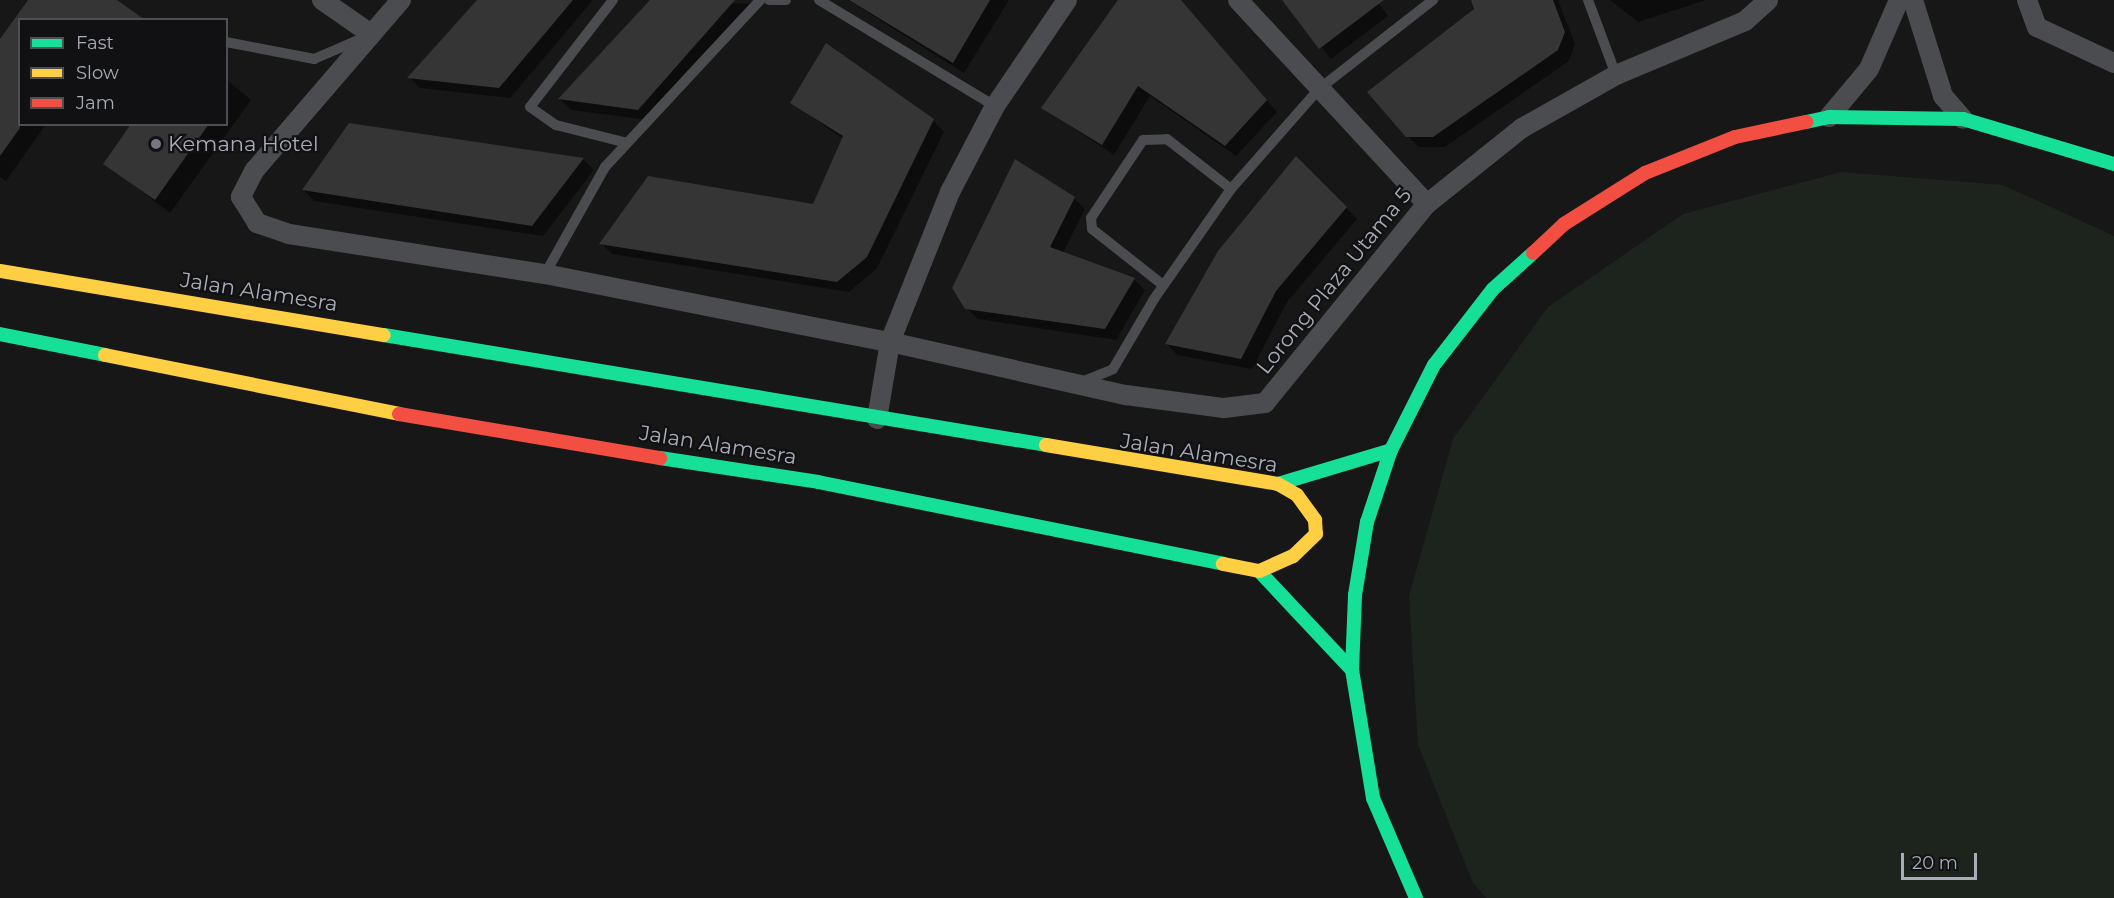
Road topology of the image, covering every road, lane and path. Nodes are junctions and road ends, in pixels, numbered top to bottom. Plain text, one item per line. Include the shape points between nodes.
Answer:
1 (322, 0) edge
2 (400, 0) edge
3 (612, 0) edge
4 (760, 0) edge
5 (769, 0) edge
6 (786, 0) edge
7 (819, 0) edge
8 (1067, 0) edge
9 (1238, 0) edge
10 (1432, 0) edge
11 (1588, 0) edge
12 (1768, 0) edge
13 (1899, 0) edge
14 (1913, 0) edge
15 (2027, 0) edge
16 (371, 34) junction
17 (228, 42) edge
18 (2114, 63) edge
19 (1617, 75) junction
20 (1319, 89) junction
21 (995, 106) junction
22 (1829, 117) junction
23 (1963, 119) junction
24 (627, 143) junction
25 (2114, 164) edge
26 (1232, 189) junction
27 (1426, 204) junction
28 (0, 271) edge
29 (545, 274) junction
30 (1163, 285) junction
31 (0, 334) edge
32 (890, 342) junction
33 (1073, 384) junction
34 (877, 419) junction
35 (1391, 450) junction
36 (1278, 484) junction
37 (1259, 571) junction
38 (1353, 670) junction
39 (1416, 898) edge

1 - 16 street
2 - 16 street
3 - 24 lane via 530,107 556,125
4 - 24 lane
5 - 6 lane
7 - 21 lane
8 - 21 street
9 - 20 street
10 - 20 lane
11 - 19 lane
12 - 19 street, Lorong Plaza Utama 5 via 1745,21
13 - 22 street via 1869,69
14 - 23 street via 1943,96
15 - 18 street via 2037,27
16 - 17 lane via 314,59
16 - 29 street, Lorong Plaza Utama 5 via 254,171 242,205 257,224 289,234
19 - 27 street, Lorong Plaza Utama 5 via 1522,128
20 - 26 lane
20 - 27 street
21 - 32 street via 950,192
22 - 23 street via 1896,114
22 - 35 street via 1735,137 1645,173 1564,224 1493,288 1434,365
23 - 25 street
24 - 29 lane via 603,170
26 - 30 lane
26 - 30 lane via 1167,139 1143,140 1095,211 1092,229
27 - 33 street, Lorong Plaza Utama 5 via 1265,403 1224,408
28 - 34 street, Jalan Alamesra
29 - 32 street, Lorong Plaza Utama 5
30 - 33 lane via 1113,369
31 - 37 street, Jalan Alamesra via 486,430 818,482
32 - 33 street, Lorong Plaza Utama 5
32 - 34 street
34 - 36 street, Jalan Alamesra
35 - 36 street
35 - 38 street via 1367,522 1358,574
36 - 37 street, Jalan Alamesra via 1298,495 1315,520 1316,534 1293,556
37 - 38 street
38 - 39 street via 1373,798

